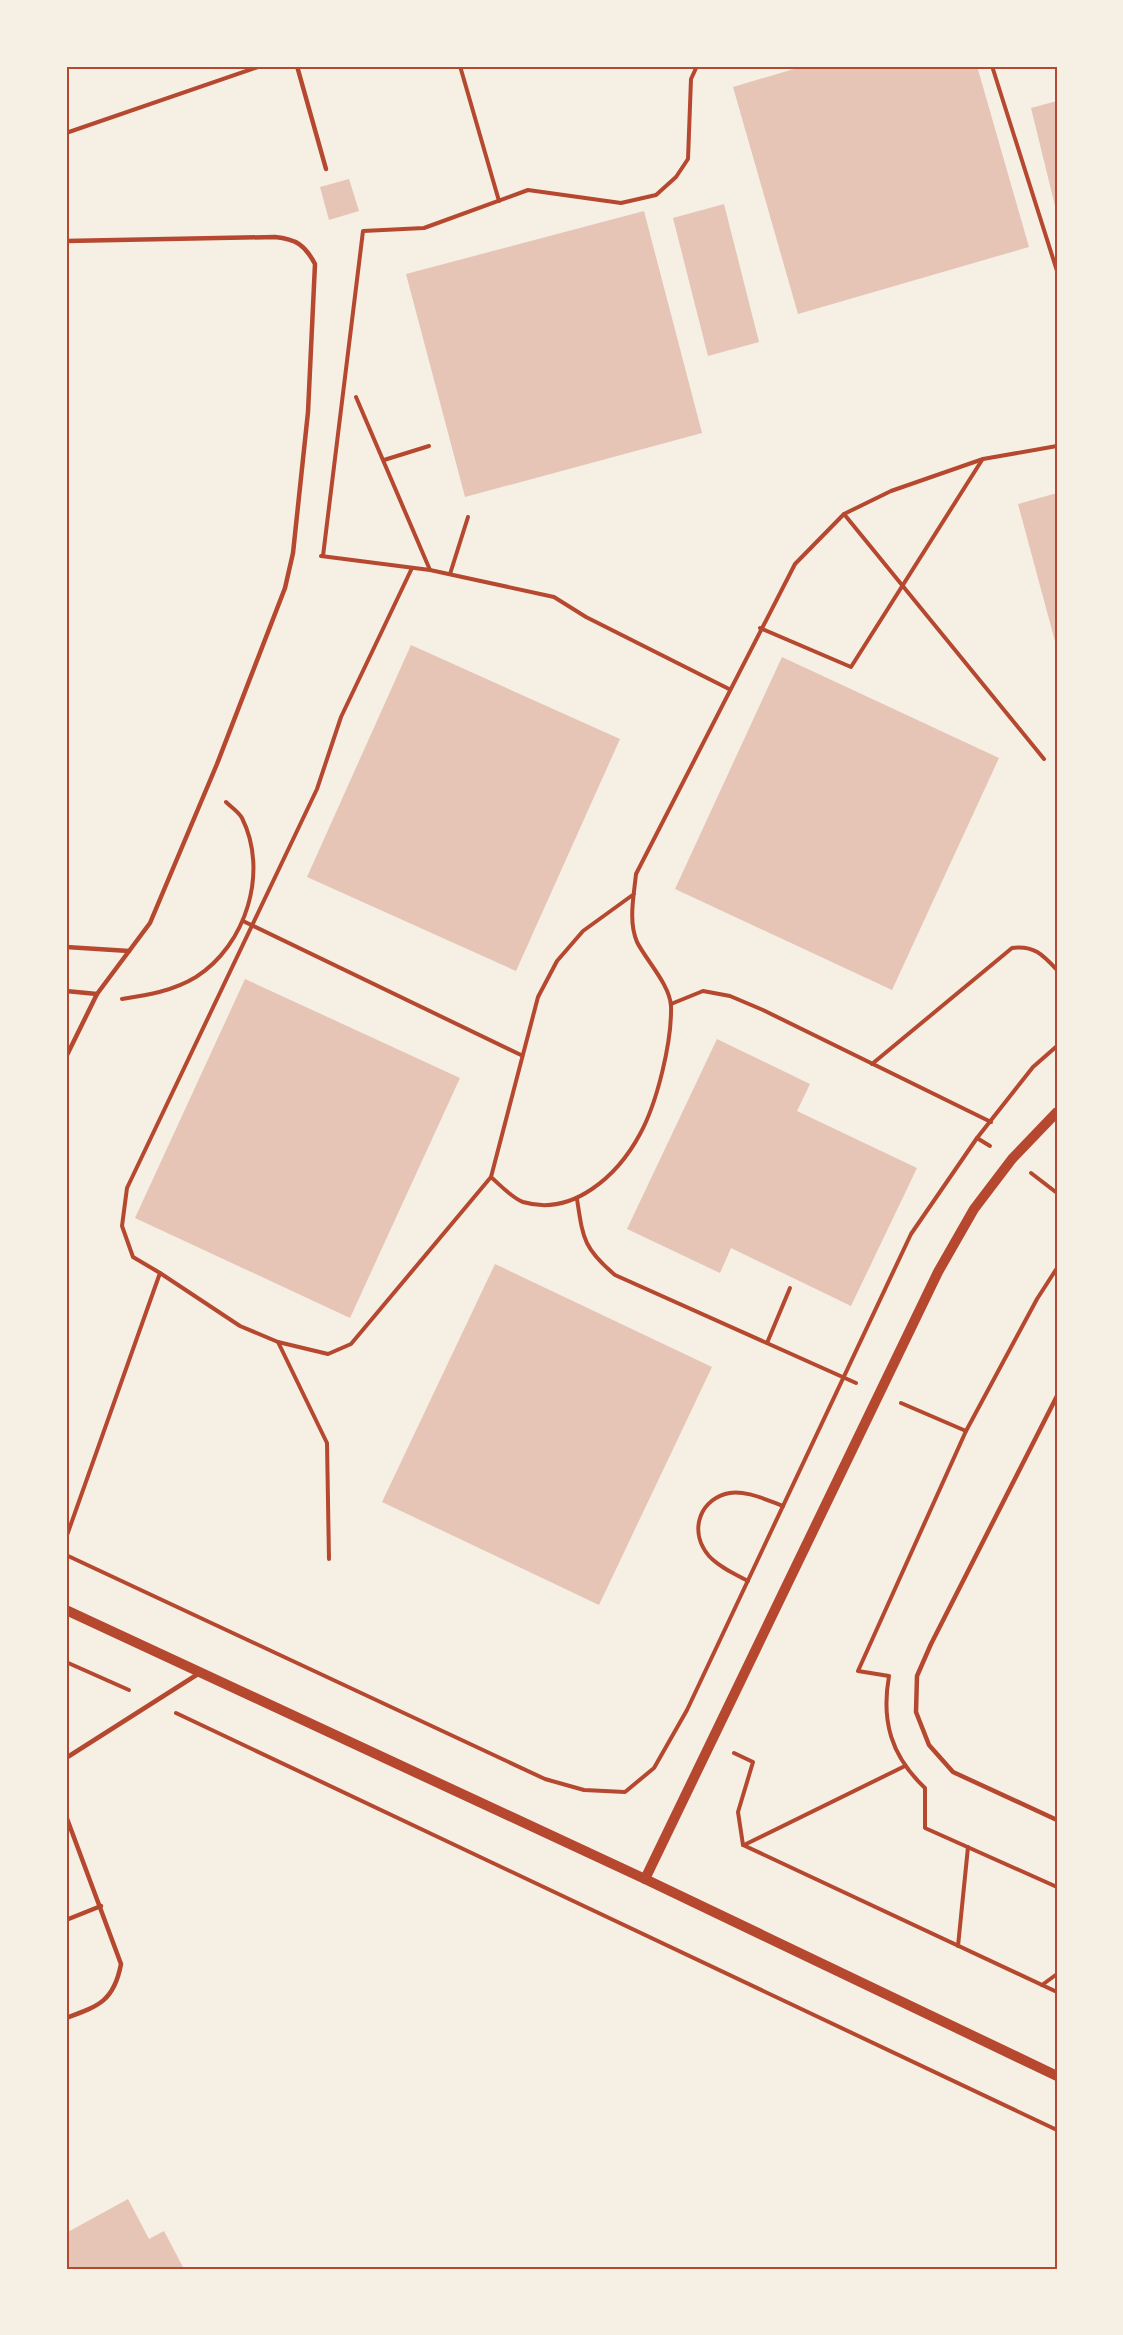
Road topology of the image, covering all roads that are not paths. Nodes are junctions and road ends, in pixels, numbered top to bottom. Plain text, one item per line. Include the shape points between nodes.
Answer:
1 (297, 66) edge
2 (326, 169) dead end
3 (66, 241) edge
4 (66, 947) edge
5 (130, 951) junction
6 (66, 992) edge
7 (97, 994) junction
8 (66, 1057) edge
9 (1057, 1112) edge
10 (1057, 1396) edge
11 (66, 1610) edge
12 (199, 1673) junction
13 (66, 1758) edge
14 (66, 1816) edge
15 (1057, 1820) edge
16 (645, 1879) junction
17 (101, 1906) junction
18 (66, 1920) edge
19 (66, 2018) edge
20 (1057, 2076) edge

1 - 2 lane
3 - 5 lane via 293,238 307,249 315,264 308,412 293,553 285,588 150,923
4 - 5 lane
5 - 7 lane
6 - 7 lane
7 - 8 lane
9 - 16 street via 1012,1159 974,1209 938,1272
10 - 15 lane via 931,1644 917,1676 916,1712 929,1745 953,1772
11 - 12 street
12 - 13 lane
12 - 16 street
14 - 17 lane
16 - 20 street
17 - 18 lane
17 - 19 lane via 121,1964 118,1983 106,2000

